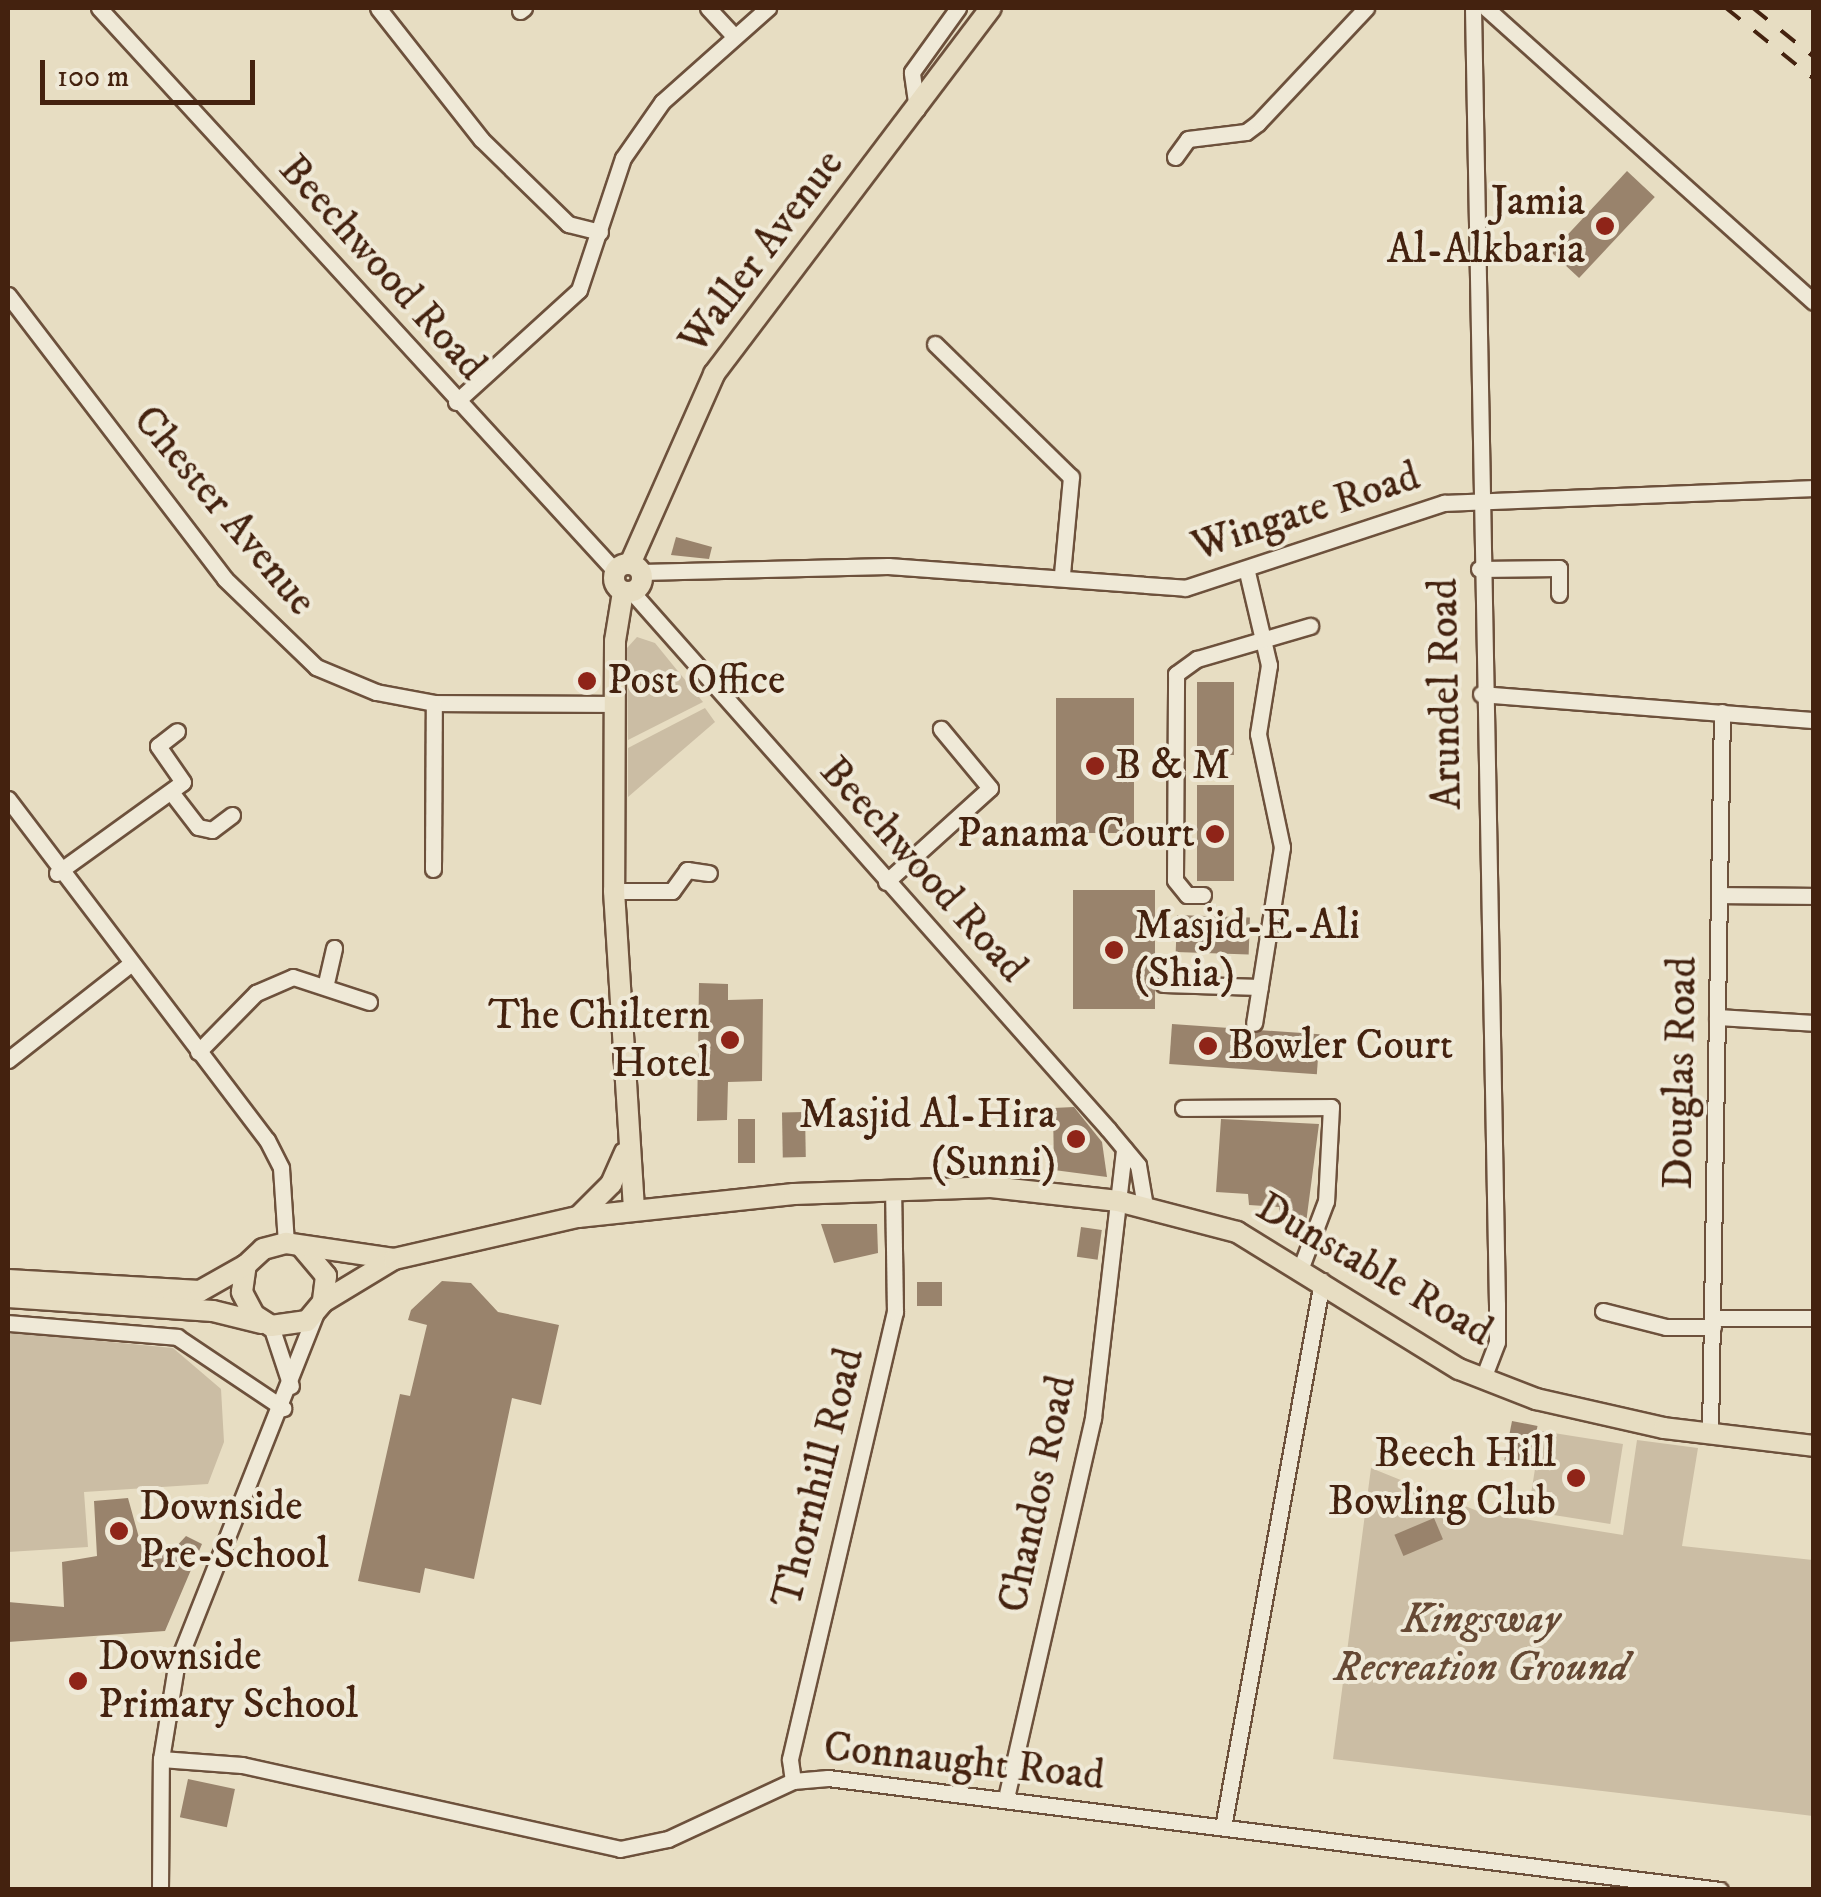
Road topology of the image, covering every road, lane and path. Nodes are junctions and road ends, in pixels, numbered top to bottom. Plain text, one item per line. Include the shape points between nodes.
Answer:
1 (100, 8) edge
2 (378, 8) edge
3 (708, 8) edge
4 (768, 8) edge
5 (958, 8) edge
6 (991, 8) edge
7 (1366, 8) edge
8 (1473, 8) edge
9 (1486, 8) edge
10 (733, 36) junction
11 (916, 109) junction
12 (1175, 156) dead end
13 (600, 232) junction
14 (8, 295) edge
15 (1814, 302) edge
16 (935, 344) dead end
17 (456, 402) junction
18 (1814, 488) edge
19 (1478, 499) junction
20 (1479, 570) junction
21 (1247, 572) junction
22 (1062, 574) junction
23 (628, 578) junction
24 (1560, 594) dead end
25 (1310, 626) dead end
26 (662, 629) junction
27 (1264, 640) junction
28 (615, 641) junction
29 (1481, 694) junction
30 (434, 703) junction
31 (615, 704) junction
32 (1722, 712) junction
33 (1814, 720) edge
34 (941, 729) dead end
35 (177, 731) dead end
36 (171, 792) junction
37 (8, 799) edge
38 (232, 815) dead end
39 (433, 869) dead end
40 (57, 873) junction
41 (709, 873) dead end
42 (886, 882) junction
43 (614, 892) junction
44 (1202, 895) dead end
45 (1719, 895) junction
46 (1814, 896) edge
47 (334, 948) dead end
48 (128, 966) junction
49 (326, 983) junction
50 (1163, 984) dead end
51 (1260, 987) junction
52 (368, 1002) dead end
53 (1716, 1017) junction
54 (1254, 1023) dead end
55 (1814, 1023) edge
56 (198, 1052) junction
57 (8, 1060) edge
58 (1182, 1108) dead end
59 (1124, 1149) junction
60 (624, 1154) junction
61 (893, 1189) junction
62 (1118, 1201) junction
63 (1145, 1206) junction
64 (634, 1208) junction
65 (578, 1217) junction
66 (294, 1245) junction
67 (394, 1258) junction
68 (246, 1266) junction
69 (1301, 1267) junction
70 (8, 1280) edge
71 (1322, 1282) junction
72 (8, 1297) edge
73 (320, 1308) junction
74 (1603, 1311) dead end
75 (1814, 1318) edge
76 (1713, 1322) junction
77 (8, 1323) edge
78 (268, 1325) junction
79 (1484, 1376) junction
80 (291, 1386) junction
81 (282, 1408) junction
82 (1710, 1434) junction
83 (1814, 1446) edge
84 (161, 1759) junction
85 (793, 1782) junction
86 (1006, 1798) junction
87 (1223, 1826) junction
88 (160, 1890) edge
89 (1720, 1890) edge

1 - 17 street, Beechwood Road
2 - 13 street via 482,139 568,224
3 - 10 street
4 - 10 street
5 - 11 street via 912,72
6 - 11 main road, Waller Avenue
7 - 12 street via 1258,123 1246,132 1188,139
8 - 19 street, Arundel Road
9 - 15 street
10 - 13 street via 662,102 624,158
11 - 23 main road, Waller Avenue via 714,374
13 - 17 street via 579,290
14 - 30 street, Chester Avenue via 271,630 346,682
16 - 22 street via 1072,477
17 - 23 street, Beechwood Road
18 - 19 street, Wingate Road
19 - 20 street, Arundel Road
19 - 21 street, Wingate Road via 1444,503
20 - 24 street via 1559,568
20 - 29 street, Arundel Road
21 - 22 street, Wingate Road via 1185,588
21 - 27 street
22 - 23 street, Wingate Road via 888,566
23 - 26 street, Beechwood Road
23 - 28 main road, Waller Avenue
25 - 27 street
26 - 28 street via 636,617
26 - 42 street, Beechwood Road
27 - 44 street via 1176,674 1175,880 1187,896
27 - 51 street via 1269,665 1258,734 1282,847
28 - 31 main road, Waller Avenue
29 - 32 street
29 - 79 street, Arundel Road via 1498,1305 1497,1342
30 - 31 street, Chester Avenue
30 - 39 street
31 - 43 main road, Waller Avenue
32 - 33 street
32 - 45 street, Douglas Road
34 - 42 street via 990,788
35 - 36 street via 158,746 183,782
36 - 38 street via 198,827 212,830
36 - 40 street
37 - 40 street
40 - 48 street
41 - 43 street via 687,870 672,892
42 - 59 street, Beechwood Road
43 - 60 main road, Waller Avenue
45 - 46 street
45 - 53 street, Douglas Road
47 - 49 street
48 - 56 street
48 - 57 street
49 - 52 street
49 - 56 street via 292,977 256,993
50 - 51 street
51 - 54 street
53 - 55 street
53 - 76 street, Douglas Road
56 - 66 street via 281,1168
58 - 69 street via 1331,1107 1326,1201
59 - 62 street
59 - 63 street, Beechwood Road via 1138,1165
60 - 64 main road, Waller Avenue
60 - 65 main road via 611,1184
61 - 62 main road, Dunstable Road via 990,1187
61 - 64 main road, Dunstable Road
61 - 85 street, Thornhill Road via 895,1312 798,1722
62 - 63 main road, Dunstable Road
62 - 86 street, Chandos Road via 1093,1418
63 - 69 main road, Dunstable Road via 1237,1232
64 - 65 main road, Dunstable Road
65 - 67 main road, Dunstable Road
66 - 67 main road
66 - 68 main road via 263,1248
66 - 73 main road via 321,1264
67 - 73 main road
68 - 70 main road via 200,1291
68 - 78 main road via 246,1304
69 - 71 main road, Dunstable Road
71 - 79 main road, Dunstable Road via 1403,1337
71 - 87 street
72 - 78 main road via 213,1311
73 - 78 main road via 296,1326
73 - 80 street
74 - 76 street via 1666,1326
75 - 76 street
76 - 82 street, Douglas Road
77 - 81 street via 177,1337
78 - 80 street
79 - 82 main road, Dunstable Road via 1536,1399
80 - 81 street
81 - 84 street via 183,1644
82 - 83 main road, Dunstable Road
84 - 85 street, Connaught Road via 242,1764 620,1849 668,1839
84 - 88 street
85 - 86 street, Connaught Road via 828,1778
86 - 87 street, Connaught Road
87 - 89 street, Connaught Road

